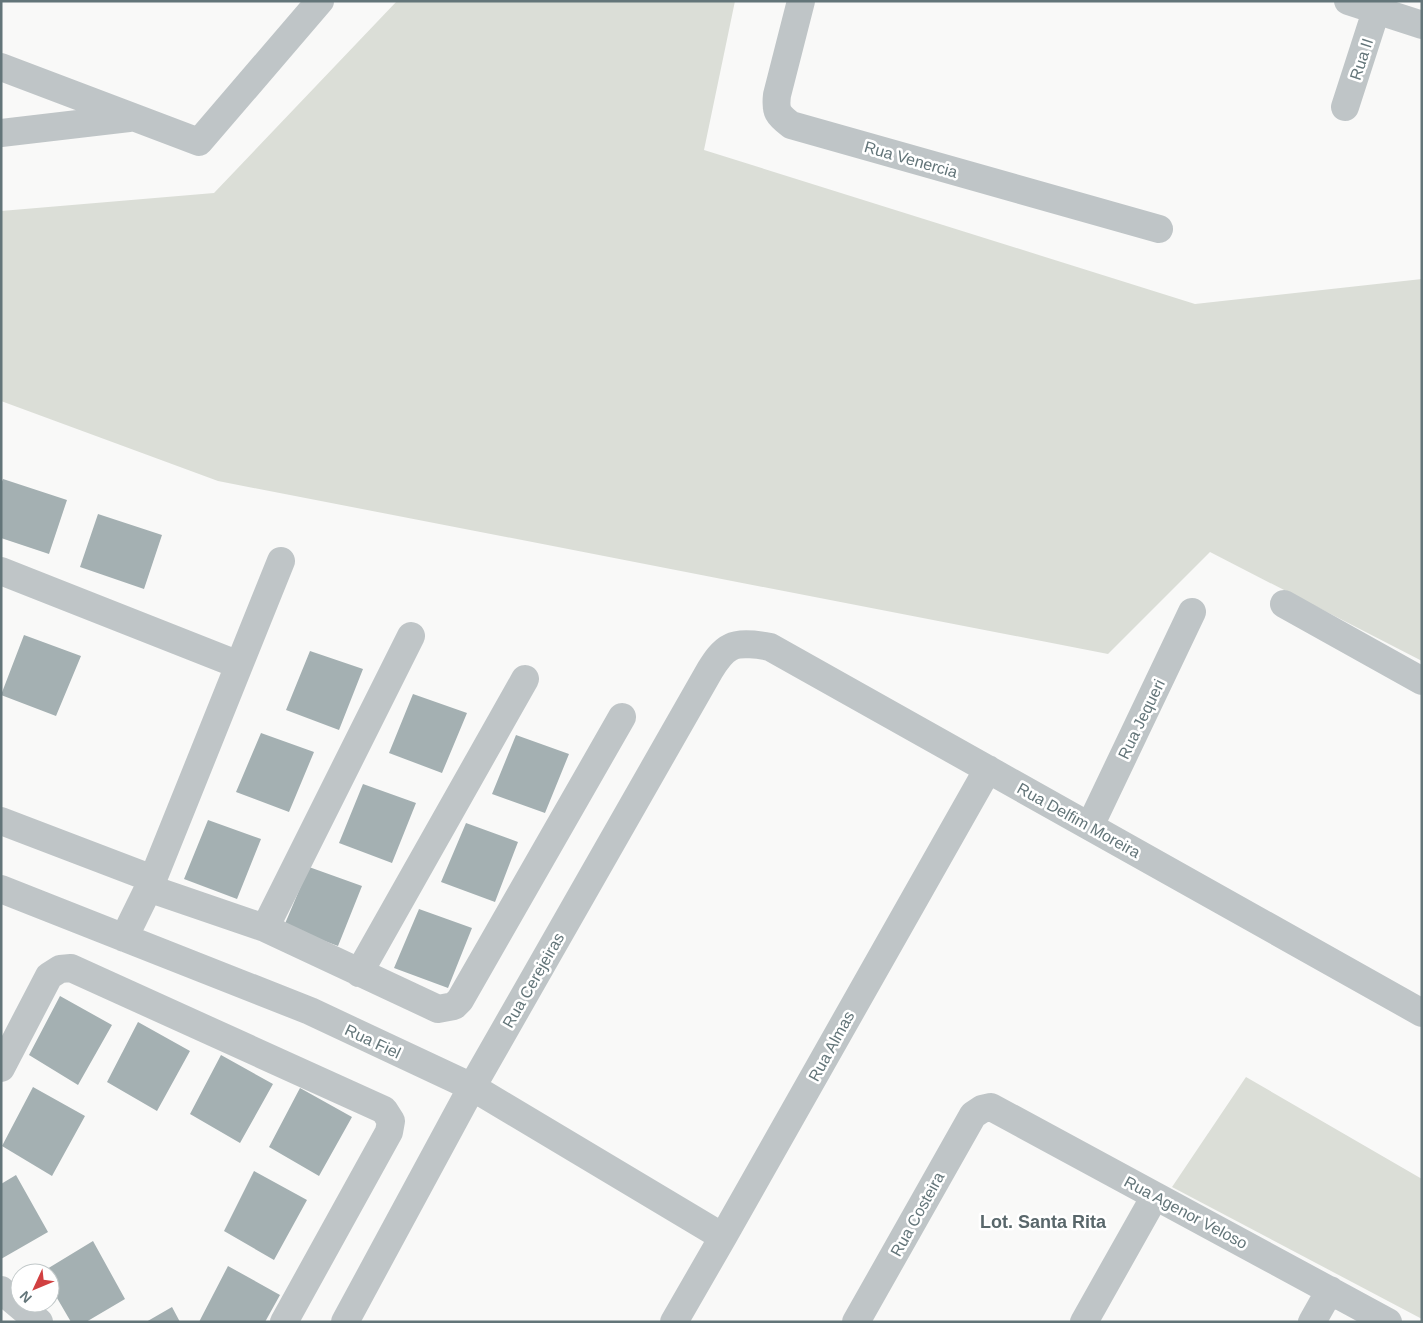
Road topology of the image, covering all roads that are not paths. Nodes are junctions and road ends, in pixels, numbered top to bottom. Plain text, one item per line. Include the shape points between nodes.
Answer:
1 (320, 1) edge
2 (801, 1) edge
3 (1365, 5) edge
4 (1422, 25) edge
5 (1, 67) edge
6 (1346, 107) dead end
7 (133, 117) junction
8 (1, 133) edge
9 (1159, 230) dead end
10 (281, 561) dead end
11 (1, 570) edge
12 (1284, 604) dead end
13 (1192, 612) dead end
14 (411, 636) dead end
15 (732, 646) joint
16 (239, 664) junction
17 (525, 679) dead end
18 (1422, 681) edge
19 (622, 717) dead end
20 (988, 769) junction
21 (1, 822) edge
22 (1090, 826) junction
23 (150, 883) junction
24 (1, 889) edge
25 (265, 928) junction
26 (124, 938) junction
27 (359, 972) junction
28 (1422, 1013) edge
29 (1, 1068) edge
30 (472, 1087) junction
31 (982, 1109) joint
32 (1155, 1196) junction
33 (723, 1237) junction
34 (1, 1290) edge
35 (1330, 1290) junction
36 (39, 1322) edge
37 (284, 1322) edge
38 (345, 1322) edge
39 (674, 1322) edge
40 (856, 1322) edge
41 (1084, 1322) edge
42 (1312, 1322) edge
43 (1388, 1322) edge

1 - 7 street via 198,142
2 - 9 street, Rua Venercia via 775,107 780,117 792,125
3 - 4 street
3 - 6 street, Rua II
5 - 7 street
7 - 8 street
10 - 16 street
11 - 16 street
12 - 18 street
13 - 22 street, Rua Jequeri
14 - 25 street
15 - 20 street, Rua Delfim Moreira via 753,644 770,647
15 - 30 street, Rua Cerejeiras via 710,670
16 - 23 street
17 - 27 street
19 - 27 street via 454,1006 438,1009
20 - 22 street, Rua Delfim Moreira
20 - 33 street, Rua Almas
21 - 23 street
22 - 28 street, Rua Delfim Moreira
23 - 25 street
23 - 26 street
24 - 26 street, Rua Fiel
25 - 27 street
26 - 30 street, Rua Fiel via 310,1011
29 - 37 street via 50,976 60,969 71,968 384,1110 391,1121 389,1132
30 - 33 street, Rua Fiel
30 - 38 street, Rua Cerejeiras
31 - 32 street, Rua Agenor Veloso via 991,1107
31 - 40 street, Rua Costeira via 973,1115
32 - 35 street, Rua Agenor Veloso
32 - 41 street
33 - 39 street, Rua Almas
34 - 36 street
35 - 42 street
35 - 43 street, Rua Agenor Veloso

